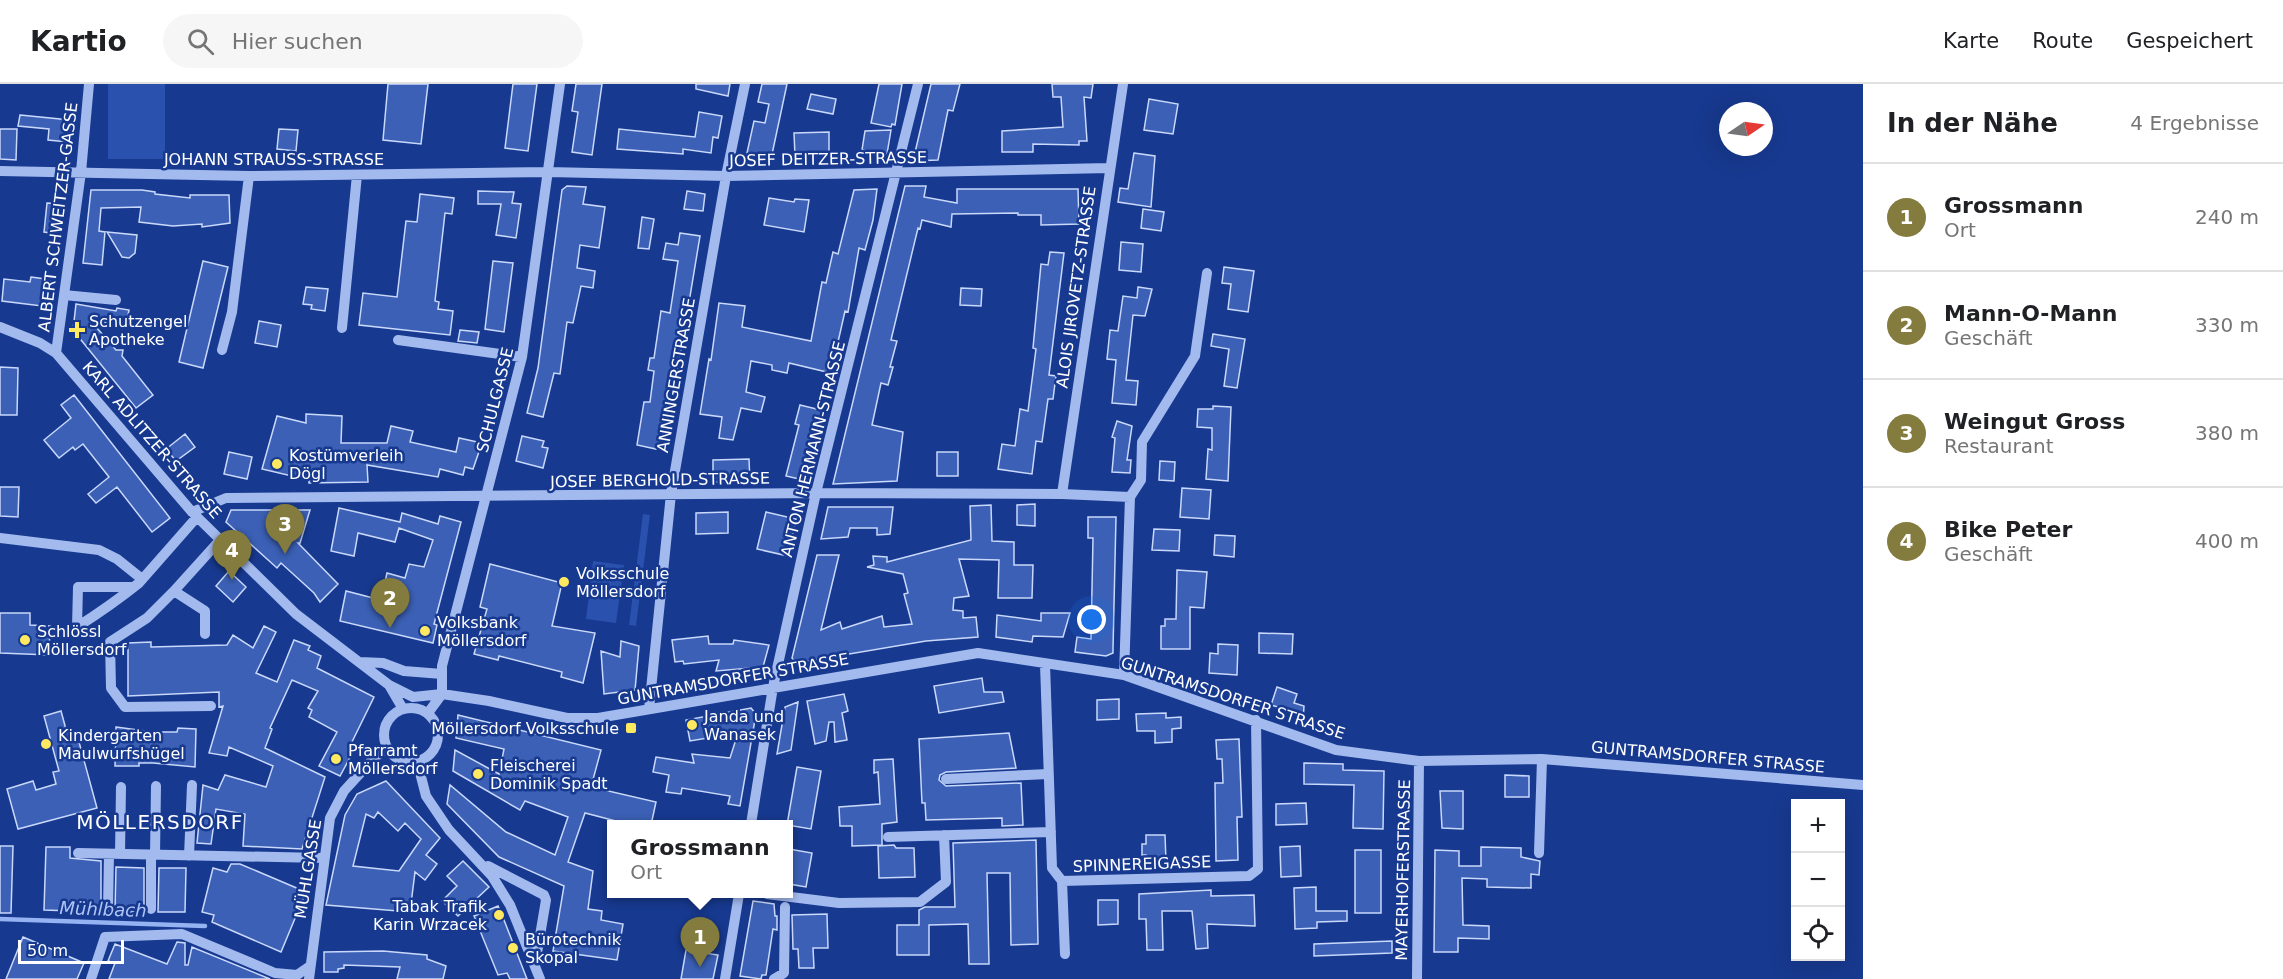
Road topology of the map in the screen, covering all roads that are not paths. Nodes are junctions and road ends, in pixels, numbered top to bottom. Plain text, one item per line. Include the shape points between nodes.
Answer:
1 (89, 84) edge
2 (560, 84) edge
3 (745, 84) edge
4 (918, 84) edge
5 (1123, 84) edge
6 (1109, 168) junction
7 (0, 171) edge
8 (81, 172) junction
9 (548, 172) junction
10 (896, 174) junction
11 (357, 175) junction
12 (249, 176) junction
13 (726, 176) junction
14 (1207, 273) dead end
15 (64, 295) junction
16 (116, 300) dead end
17 (0, 327) edge
18 (342, 328) dead end
19 (398, 340) dead end
20 (222, 350) dead end
21 (56, 353) junction
22 (522, 357) junction
23 (671, 494) junction
24 (816, 494) junction
25 (1062, 494) junction
26 (487, 496) junction
27 (1130, 498) junction
28 (195, 515) junction
29 (0, 538) edge
30 (220, 540) junction
31 (142, 579) junction
32 (134, 587) junction
33 (174, 591) junction
34 (205, 634) dead end
35 (360, 662) junction
36 (1045, 664) junction
37 (442, 674) junction
38 (1124, 675) junction
39 (389, 685) junction
40 (773, 687) junction
41 (442, 694) junction
42 (211, 706) dead end
43 (403, 709) junction
44 (649, 709) junction
45 (428, 713) junction
46 (1256, 720) junction
47 (388, 748) junction
48 (1542, 759) junction
49 (417, 761) junction
50 (1419, 761) junction
51 (1048, 774) junction
52 (946, 779) dead end
53 (192, 785) dead end
54 (1863, 785) edge
55 (156, 786) dead end
56 (121, 787) dead end
57 (752, 820) edge
58 (1051, 832) junction
59 (944, 835) junction
60 (888, 837) dead end
61 (78, 853) dead end
62 (1539, 853) dead end
63 (114, 854) junction
64 (153, 855) junction
65 (189, 856) junction
66 (323, 858) junction
67 (479, 862) junction
68 (1062, 881) junction
69 (793, 897) edge
70 (738, 898) edge
71 (785, 907) dead end
72 (108, 909) dead end
73 (151, 909) dead end
74 (1065, 954) dead end
75 (535, 965) junction
76 (310, 966) junction
77 (91, 979) edge
78 (309, 979) edge
79 (540, 979) edge
80 (725, 979) edge
81 (774, 979) edge
82 (1417, 979) edge

1 - 8 street, ALBERT SCHWEITZER-GASSE
2 - 9 street, SCHULGASSE
3 - 13 street, ANNINGERSTRASSE
4 - 10 street, ANTON HERMANN-STRASSE
5 - 6 street, ALOIS JIROVETZ-STRASSE
6 - 10 street, JOSEF DEITZER-STRASSE
6 - 25 street, ALOIS JIROVETZ-STRASSE
7 - 8 street, JOHANN STRAUSS-STRASSE
8 - 12 street, JOHANN STRAUSS-STRASSE
8 - 15 street, ALBERT SCHWEITZER-GASSE
9 - 11 street, JOHANN STRAUSS-STRASSE
9 - 13 street, JOSEF DEITZER-STRASSE
9 - 22 street, SCHULGASSE
10 - 13 street, JOSEF DEITZER-STRASSE
10 - 24 street, ANTON HERMANN-STRASSE
11 - 12 street, JOHANN STRAUSS-STRASSE
11 - 18 street
12 - 20 street via 234,301
13 - 23 street, ANNINGERSTRASSE
14 - 27 street via 1195,356 1142,442 1141,480
15 - 16 street
15 - 21 street, ALBERT SCHWEITZER-GASSE
17 - 21 street, KARL ADLITZER-STRASSE
19 - 22 street
21 - 28 street, KARL ADLITZER-STRASSE
22 - 26 street, SCHULGASSE
23 - 24 street, JOSEF BERGHOLD-STRASSE
23 - 26 street, JOSEF BERGHOLD-STRASSE
23 - 44 street, ANNINGERSTRASSE
24 - 25 street, JOSEF BERGHOLD-STRASSE
24 - 40 street, ANTON HERMANN-STRASSE
25 - 27 street, JOSEF BERGHOLD-STRASSE
26 - 28 street, JOSEF BERGHOLD-STRASSE via 226,498
26 - 37 street, SCHULGASSE
27 - 38 street
28 - 30 street, KARL ADLITZER-STRASSE
28 - 31 street
29 - 31 street via 99,550
30 - 33 street
30 - 35 street, KARL ADLITZER-STRASSE via 296,615
31 - 32 street
32 - 32 street via 113,604 77,627 78,587
33 - 34 street via 205,611
33 - 42 street via 147,618 110,642 111,688 125,707
35 - 37 street
35 - 39 street, KARL ADLITZER-STRASSE
36 - 38 street, GUNTRAMSDORFER STRASSE
36 - 40 street, GUNTRAMSDORFER STRASSE via 978,653
36 - 51 street, SPINNEREIGASSE
37 - 41 street, SCHULGASSE
38 - 46 street, GUNTRAMSDORFER STRASSE
39 - 41 street, GUNTRAMSDORFER STRASSE via 413,697
39 - 43 street, KARL ADLITZER-STRASSE
40 - 44 street, GUNTRAMSDORFER STRASSE
40 - 57 street, ANTON HERMANN-STRASSE
41 - 44 street, GUNTRAMSDORFER STRASSE via 567,718 598,718
41 - 45 street
43 - 45 street
43 - 47 street via 386,724 384,737
45 - 49 street via 438,733 436,746
46 - 50 street, GUNTRAMSDORFER STRASSE via 1336,750
46 - 68 street, SPINNEREIGASSE via 1258,868 1249,876
47 - 49 street via 407,762
47 - 66 street, MÜHLGASSE via 344,791 330,818
48 - 50 street, GUNTRAMSDORFER STRASSE
48 - 54 street, GUNTRAMSDORFER STRASSE
48 - 62 street
49 - 67 street via 426,796 449,830
50 - 82 street, MAYERHOFERSTRASSE
51 - 52 street
51 - 58 street, SPINNEREIGASSE
53 - 65 street
55 - 64 street
56 - 63 street
58 - 59 street
58 - 68 street, SPINNEREIGASSE via 1052,868
59 - 60 street
59 - 69 street via 946,882 920,902 838,903
61 - 63 street
63 - 64 street
63 - 72 street
64 - 65 street
64 - 73 street
65 - 66 street
66 - 76 street, MÜHLGASSE
67 - 75 street via 510,905
67 - 75 street via 544,896
68 - 74 street
70 - 80 street
71 - 81 street via 784,973
75 - 79 street
76 - 77 street via 297,975 275,972 182,934 105,937
76 - 78 street, MÜHLGASSE

